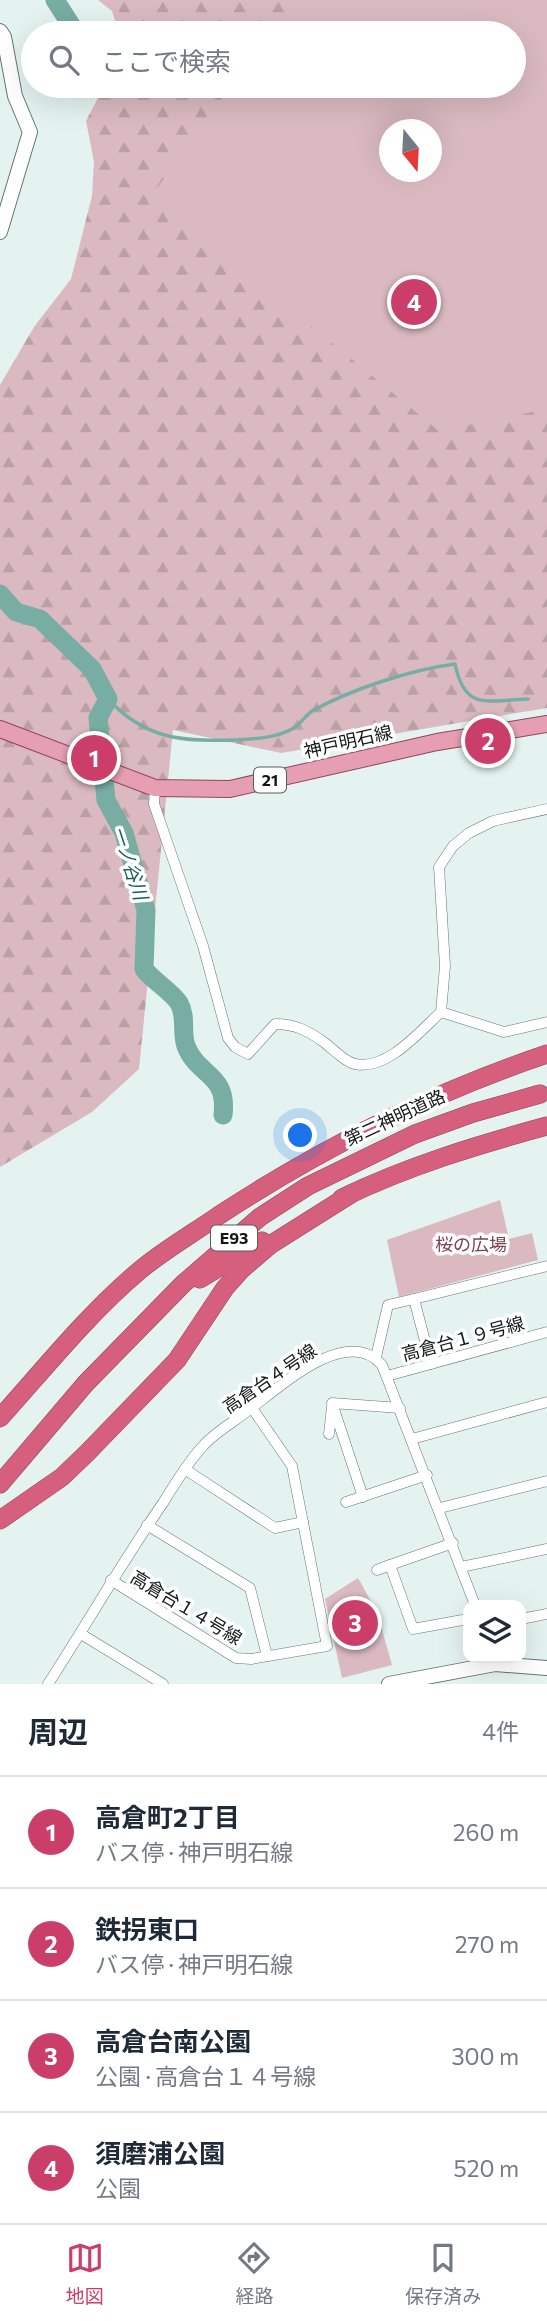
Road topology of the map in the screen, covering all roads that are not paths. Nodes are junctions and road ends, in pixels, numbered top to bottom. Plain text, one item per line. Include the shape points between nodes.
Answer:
1 (0, 31) edge
2 (0, 232) edge
3 (547, 724) edge
4 (0, 729) edge
5 (155, 788) junction
6 (547, 809) edge
7 (441, 1012) junction
8 (547, 1022) edge
9 (547, 1054) edge
10 (540, 1094) dead end
11 (547, 1126) edge
12 (351, 1194) junction
13 (547, 1266) edge
14 (414, 1299) junction
15 (149, 1320) junction
16 (547, 1332) edge
17 (376, 1357) junction
18 (432, 1364) junction
19 (387, 1376) junction
20 (547, 1402) edge
21 (332, 1403) junction
22 (252, 1408) junction
23 (400, 1408) junction
24 (0, 1418) edge
25 (329, 1434) dead end
26 (412, 1439) junction
27 (186, 1469) junction
28 (427, 1475) junction
29 (547, 1480) edge
30 (0, 1484) edge
31 (363, 1497) junction
32 (346, 1503) dead end
33 (440, 1507) junction
34 (0, 1520) edge
35 (303, 1522) junction
36 (147, 1525) junction
37 (453, 1543) junction
38 (547, 1549) edge
39 (390, 1565) junction
40 (461, 1567) junction
41 (377, 1570) dead end
42 (111, 1580) junction
43 (473, 1600) edge
44 (547, 1614) edge
45 (526, 1618) edge
46 (463, 1620) edge
47 (81, 1634) junction
48 (267, 1656) junction
49 (485, 1663) edge
50 (509, 1663) edge
51 (547, 1668) edge
52 (48, 1684) edge
53 (163, 1684) edge
54 (389, 1684) edge

1 - 2 street via 15,96 30,132
3 - 5 main road, 神戸明石線 / 21 via 437,742 230,789
4 - 5 main road, 神戸明石線 / 21
5 - 7 street via 154,804 174,870 203,946 228,1038 235,1047 248,1054 275,1024 289,1024 309,1031 354,1064 373,1064 397,1051
6 - 7 street via 528,810 481,827 453,846 439,867 445,966
7 - 8 street via 503,1032
9 - 24 highway, 第二神明道路 / E93 via 362,1132 255,1192 175,1244 112,1295
10 - 15 highway, 第二神明道路 / E93 via 415,1134 308,1186 219,1250
11 - 12 highway, 第二神明道路 / E93 via 473,1146
12 - 15 highway, 第二神明道路 / E93 via 298,1219 221,1266
12 - 34 highway via 270,1245 242,1269 177,1360 62,1477
13 - 14 street
14 - 17 street via 388,1305
14 - 18 street
15 - 30 highway, 第二神明道路 / E93 via 86,1383
16 - 18 street, 高倉台１９号線
17 - 19 street
17 - 22 street, 高倉台４号線 via 359,1350 338,1353 315,1363
18 - 19 street, 高倉台１９号線
19 - 23 street
20 - 26 street
21 - 23 street
21 - 25 street
21 - 31 street
22 - 27 street, 高倉台４号線 via 204,1445
22 - 35 street, 高倉台１４号線 via 292,1466
23 - 26 street
26 - 28 street
27 - 35 street via 275,1528
27 - 36 street, 高倉台４号線
28 - 31 street
28 - 33 street
29 - 33 street
31 - 32 street
33 - 37 street
35 - 48 street, 高倉台１４号線 via 327,1646
36 - 42 street, 高倉台４号線
36 - 48 street via 250,1588
37 - 39 street
37 - 40 street
38 - 40 street
39 - 41 street
39 - 46 street via 413,1629
40 - 43 street
42 - 47 street, 高倉台４号線
42 - 48 street, 高倉台１４号線 via 236,1658
44 - 45 street
47 - 52 street, 高倉台４号線
47 - 53 street
49 - 54 street
50 - 51 street

